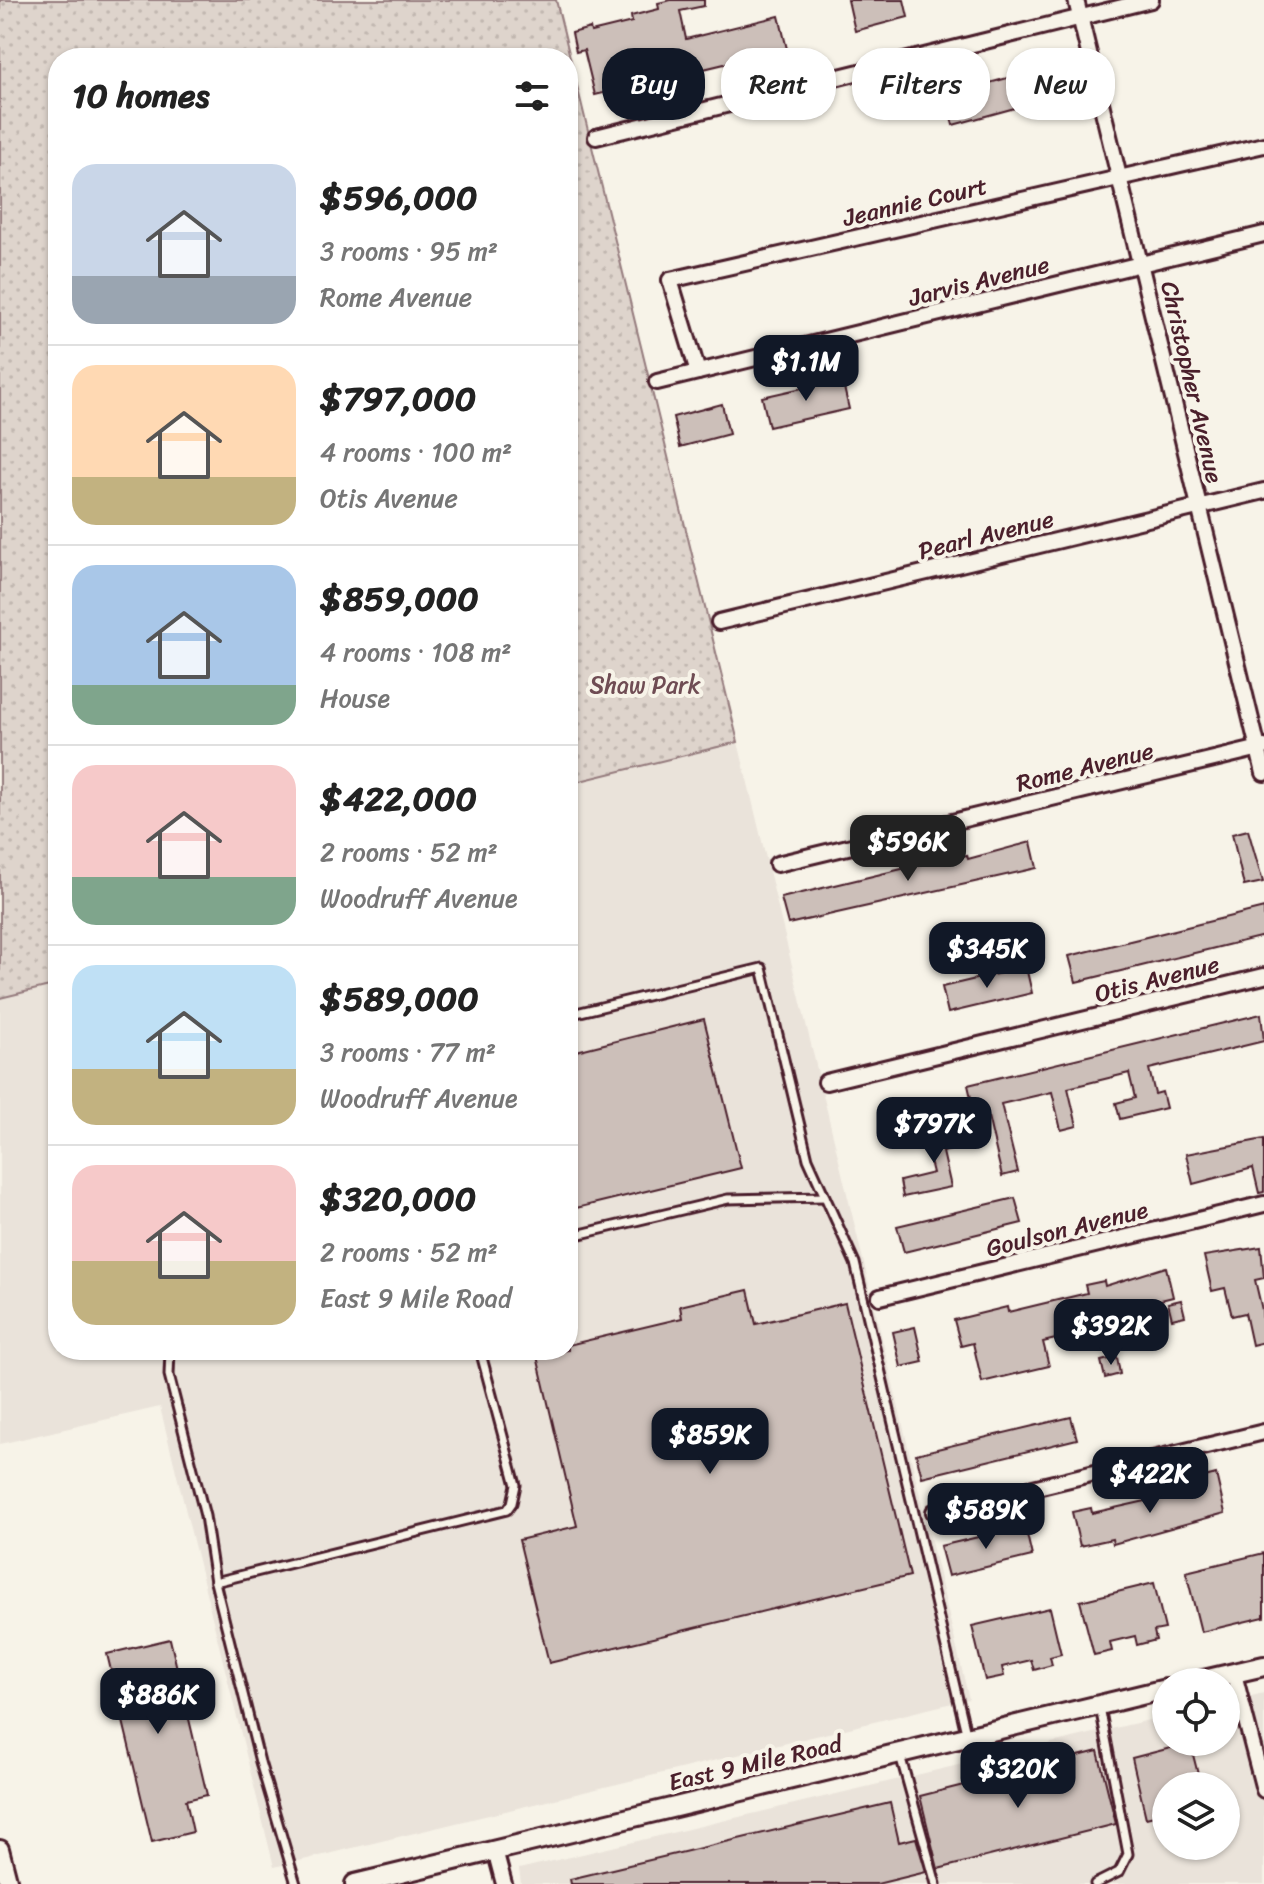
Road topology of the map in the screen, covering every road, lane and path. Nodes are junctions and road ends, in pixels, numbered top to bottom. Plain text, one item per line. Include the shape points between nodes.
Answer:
1 (1076, 0) edge
2 (1151, 0) edge
3 (1081, 17) junction
4 (596, 137) dead end
5 (1264, 145) edge
6 (1119, 178) junction
7 (1264, 234) edge
8 (1141, 264) junction
9 (698, 372) junction
10 (657, 382) dead end
11 (1264, 491) edge
12 (1199, 507) junction
13 (719, 622) dead end
14 (1260, 748) edge
15 (1264, 773) edge
16 (777, 864) dead end
17 (1264, 976) edge
18 (578, 1013) edge
19 (826, 1082) dead end
20 (825, 1197) junction
21 (1264, 1204) edge
22 (578, 1235) edge
23 (880, 1297) dead end
24 (170, 1360) edge
25 (483, 1360) edge
26 (1264, 1432) edge
27 (934, 1512) dead end
28 (215, 1582) junction
29 (1264, 1666) edge
30 (1240, 1672) edge
31 (1152, 1692) edge
32 (1240, 1697) edge
33 (1100, 1705) junction
34 (967, 1737) junction
35 (899, 1751) junction
36 (1264, 1790) edge
37 (495, 1850) junction
38 (1, 1855) edge
39 (9, 1884) edge
40 (296, 1884) edge
41 (355, 1884) edge
42 (504, 1884) edge
43 (936, 1884) edge
44 (1095, 1884) edge

1 - 3 street, Christopher Avenue
2 - 3 street
3 - 4 street
3 - 6 street, Christopher Avenue
5 - 6 street, Jeannie Court
6 - 8 street, Christopher Avenue
6 - 9 street, Jeannie Court via 670,280
7 - 8 street, Jarvis Avenue
8 - 9 street, Jarvis Avenue
8 - 12 street, Christopher Avenue
9 - 10 street, Jarvis Avenue
11 - 12 street, Pearl Avenue
12 - 13 street, Pearl Avenue
12 - 14 street, Christopher Avenue
14 - 15 street, Christopher Avenue
14 - 16 street, Rome Avenue
17 - 19 street, Otis Avenue
18 - 20 lane via 762,968 808,1159
20 - 22 lane via 728,1199
20 - 34 lane via 855,1263
21 - 23 street, Goulson Avenue
24 - 28 lane
25 - 28 lane via 516,1485 507,1510
26 - 27 street
28 - 40 lane
29 - 30 main road
31 - 33 main road, East 9 Mile Road
32 - 36 street
33 - 34 main road, East 9 Mile Road
33 - 44 lane via 1128,1854 1119,1872
34 - 35 main road, East 9 Mile Road
35 - 37 main road, East 9 Mile Road
35 - 43 lane
37 - 41 main road, East 9 Mile Road
37 - 42 street
38 - 39 street

